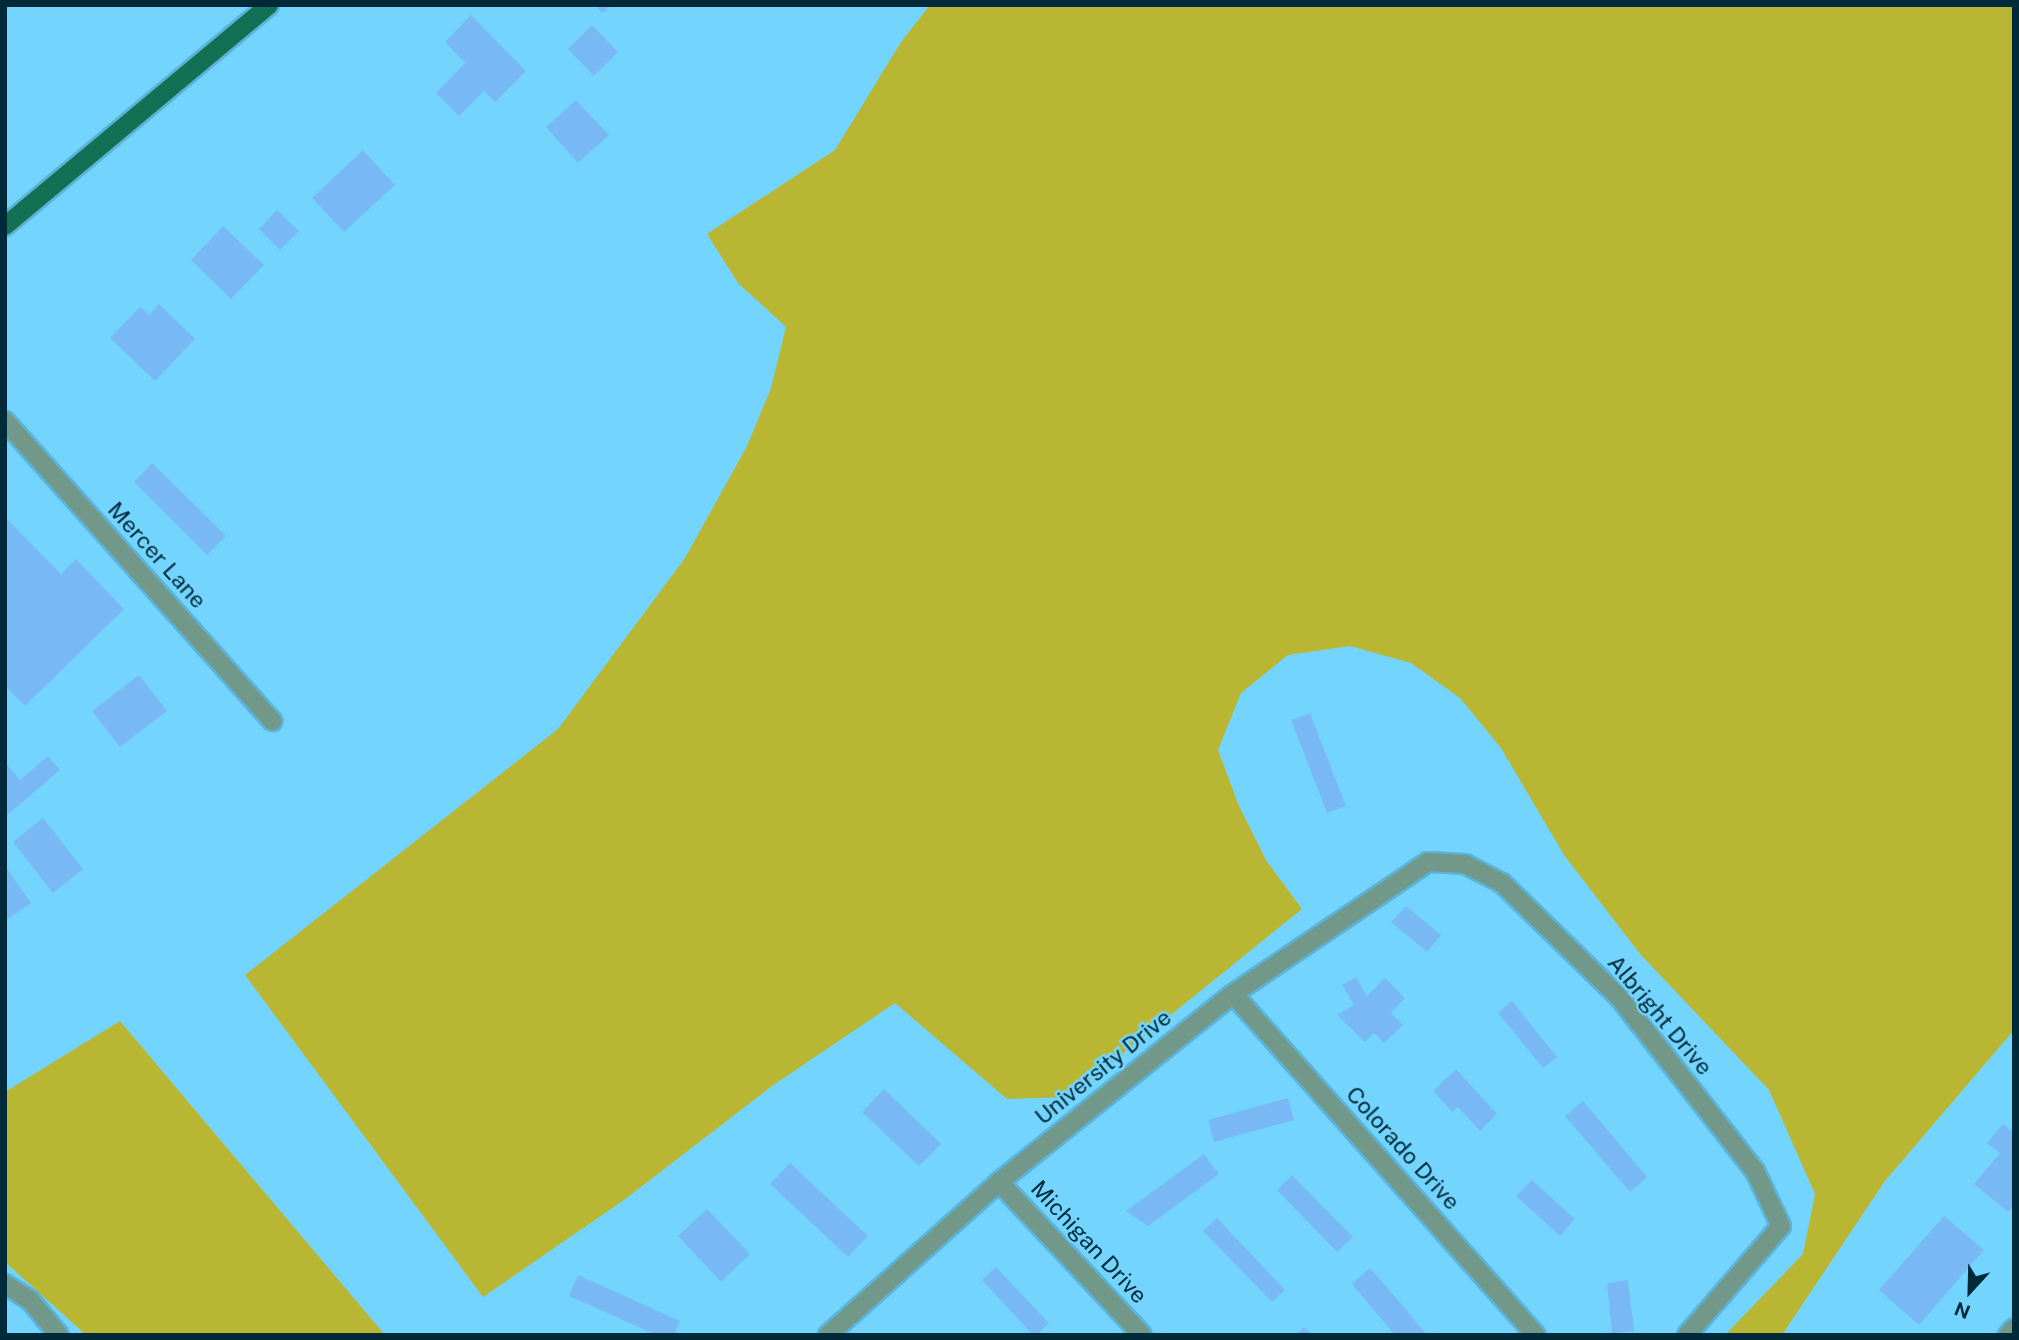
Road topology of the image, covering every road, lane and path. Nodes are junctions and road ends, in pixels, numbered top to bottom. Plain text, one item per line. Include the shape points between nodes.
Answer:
1 (269, 5) edge
2 (5, 226) edge
3 (5, 421) edge
4 (272, 721) dead end
5 (1428, 862) joint
6 (1233, 994) junction
7 (999, 1182) junction
8 (5, 1284) edge
9 (2014, 1328) edge
10 (59, 1335) edge
11 (828, 1335) edge
12 (1142, 1335) edge
13 (1536, 1335) edge
14 (1687, 1335) edge
15 (2008, 1335) edge

1 - 2 main road
3 - 4 street, Mercer Lane
5 - 6 street, University Drive
5 - 14 street, Albright Drive via 1465,864 1502,883 1619,997 1755,1171 1781,1226
6 - 7 street, University Drive
6 - 13 street, Colorado Drive
7 - 11 street, University Drive
7 - 12 street, Michigan Drive
8 - 10 street via 30,1300
9 - 15 street

